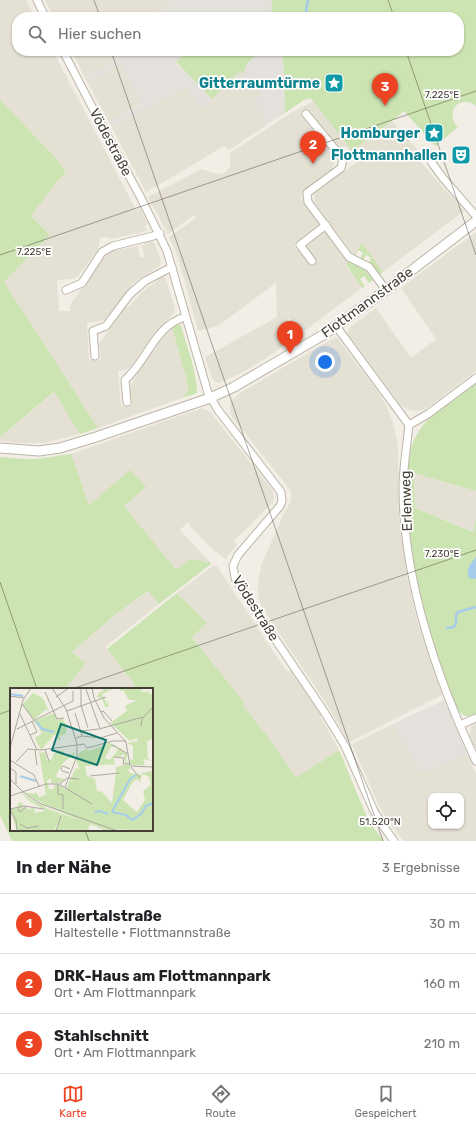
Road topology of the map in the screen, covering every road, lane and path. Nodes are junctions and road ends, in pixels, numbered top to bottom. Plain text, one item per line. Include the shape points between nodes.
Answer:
1 (37, 0) edge
2 (43, 12) edge
3 (65, 56) edge
4 (306, 114) dead end
5 (432, 163) dead end
6 (476, 216) edge
7 (476, 221) edge
8 (326, 226) junction
9 (160, 233) junction
10 (312, 261) dead end
11 (172, 267) junction
12 (66, 290) dead end
13 (386, 290) junction
14 (185, 317) junction
15 (336, 326) junction
16 (95, 356) dead end
17 (476, 378) edge
18 (210, 398) junction
19 (126, 402) dead end
20 (409, 425) junction
21 (0, 448) edge
22 (476, 718) edge
23 (460, 725) junction
24 (476, 761) edge
25 (394, 841) edge

1 - 2 street
3 - 9 street, Vödestraße
4 - 8 street via 343,158 341,168 307,193 308,202
5 - 6 street
7 - 13 street, Flottmannstraße
8 - 10 street via 300,245
8 - 13 street via 350,257 369,267
9 - 11 street, Vödestraße
9 - 12 street via 113,246 102,252 82,283
11 - 14 street, Vödestraße
11 - 16 street via 145,281 130,294 106,326 93,330
13 - 15 street, Flottmannstraße
14 - 18 street, Vödestraße
14 - 19 street via 172,322 164,329 125,380
15 - 18 street, Flottmannstraße
15 - 20 street
17 - 20 street
18 - 21 street, Flottmannstraße via 60,448 39,451
18 - 25 street, Vödestraße via 279,488 282,496 278,509 238,555 233,566 235,578 325,712 345,746 374,811
20 - 23 street, Erlenweg via 403,483 412,574 429,642
22 - 23 street
23 - 24 street, Erlenweg

